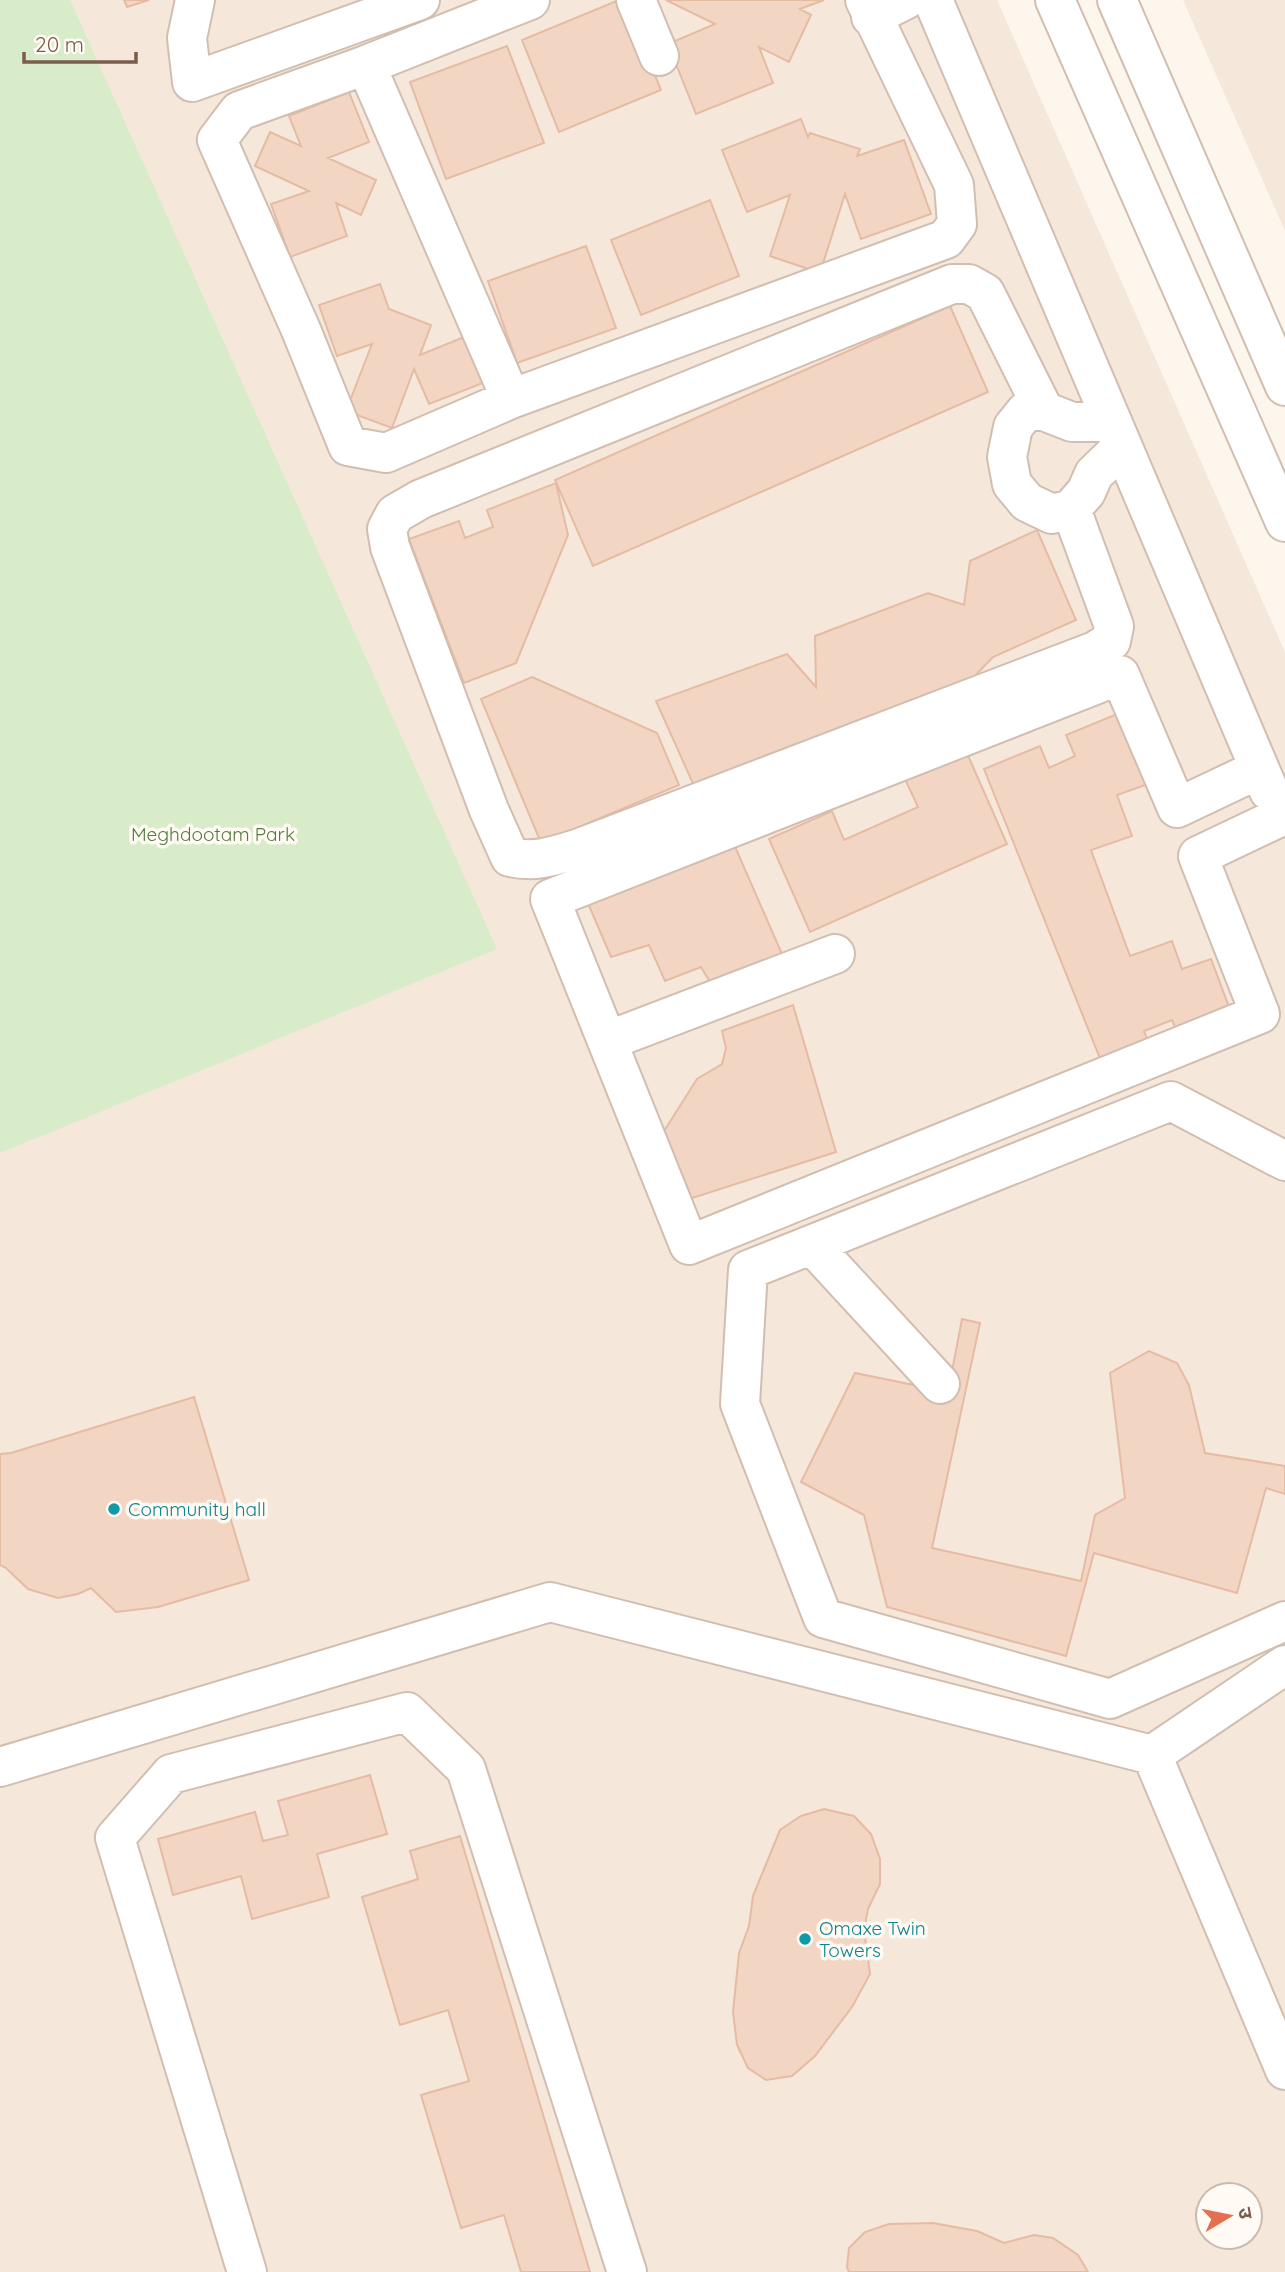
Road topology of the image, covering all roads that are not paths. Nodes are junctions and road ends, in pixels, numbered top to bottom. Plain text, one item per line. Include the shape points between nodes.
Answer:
1 (195, 0) edge
2 (420, 0) edge
3 (530, 0) edge
4 (636, 0) edge
5 (905, 0) edge
6 (933, 0) edge
7 (1055, 0) edge
8 (1116, 0) edge
9 (868, 9) edge
10 (659, 56) dead end
11 (366, 65) junction
12 (963, 71) junction
13 (910, 96) junction
14 (1285, 386) edge
15 (511, 399) junction
16 (1044, 411) junction
17 (1117, 435) junction
18 (1071, 509) junction
19 (1285, 522) edge
20 (1259, 769) junction
21 (1177, 808) junction
22 (1283, 822) edge
23 (1198, 856) junction
24 (835, 954) dead end
25 (607, 1041) junction
26 (1285, 1161) edge
27 (812, 1245) junction
28 (940, 1384) dead end
29 (1285, 1621) edge
30 (1285, 1665) edge
31 (1152, 1755) junction
32 (0, 1767) edge
33 (1285, 2070) edge
34 (247, 2272) edge
35 (627, 2272) edge

1 - 2 street via 187,38 192,82
3 - 11 street
4 - 10 street
5 - 9 street
6 - 12 street
7 - 19 street
8 - 14 street
9 - 13 street
11 - 15 street
11 - 15 street via 239,111 217,140 348,446 386,453
12 - 13 street
12 - 17 street
13 - 15 street via 954,185 957,224 946,239
16 - 17 street
16 - 18 street via 1026,411 1013,427 1007,457 1012,484 1027,502 1052,513
16 - 18 street via 985,293 969,284 952,284 421,499 395,514 387,529 390,547 489,810 510,857 526,861 576,849 1095,652 1111,641 1114,626
17 - 18 street via 1086,492
17 - 20 street
20 - 21 street
20 - 22 street
21 - 23 street
21 - 25 street via 1120,675 550,899
22 - 23 street
23 - 25 street via 1260,1014 689,1245
24 - 25 street
26 - 27 street via 1171,1101
27 - 28 street
27 - 29 street via 748,1270 740,1404 823,1618 1110,1699
30 - 31 street
31 - 32 street via 550,1602
31 - 33 street
34 - 35 street via 115,1838 171,1774 407,1712 466,1769

